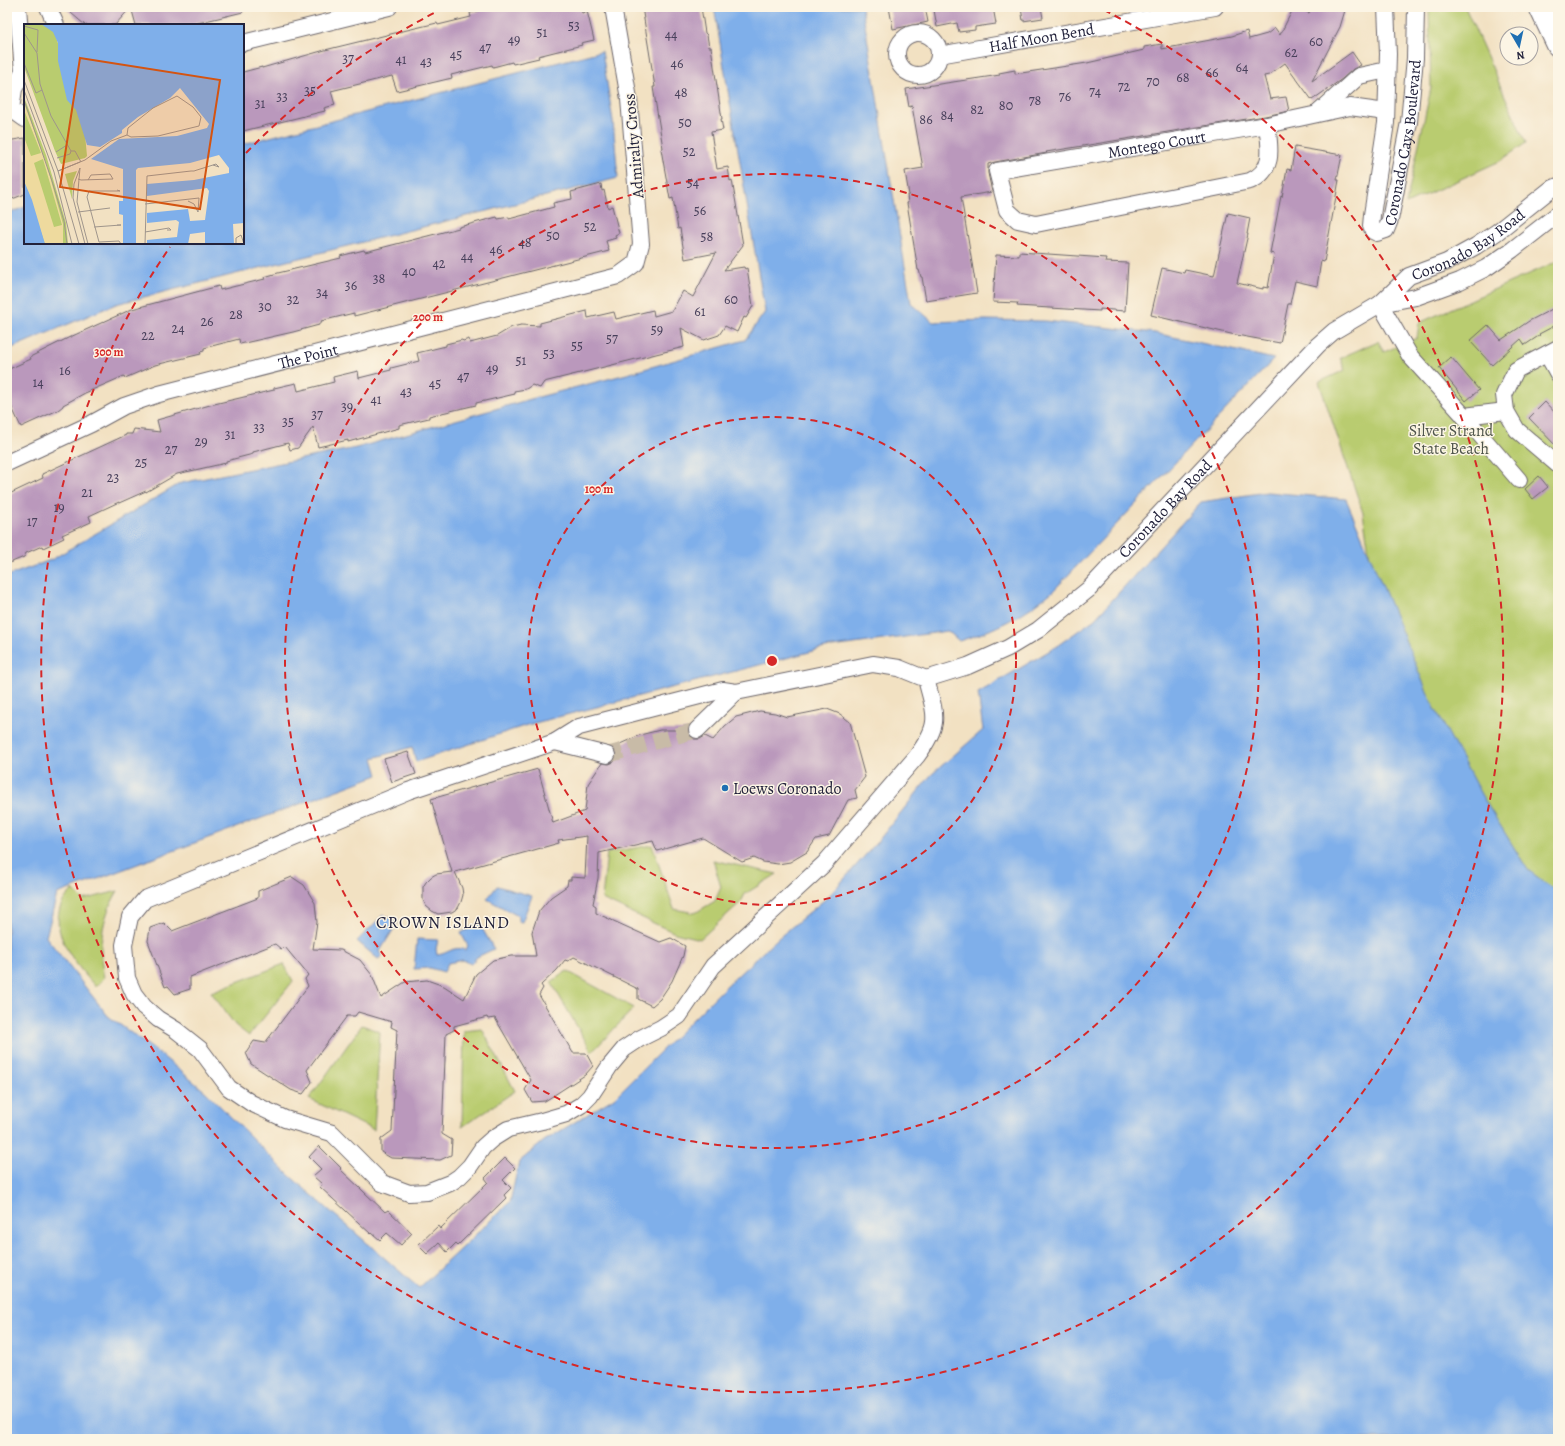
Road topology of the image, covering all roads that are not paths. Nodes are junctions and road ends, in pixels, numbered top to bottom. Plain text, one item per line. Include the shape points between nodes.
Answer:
1 (18, 7) edge
2 (48, 7) edge
3 (389, 7) edge
4 (613, 7) edge
5 (1215, 7) edge
6 (1386, 7) edge
7 (1416, 7) edge
8 (1540, 7) edge
9 (56, 24) edge
10 (244, 43) edge
11 (1558, 45) edge
12 (939, 55) dead end
13 (1387, 70) junction
14 (24, 72) edge
15 (1386, 112) junction
16 (1316, 114) junction
17 (24, 118) edge
18 (1267, 125) junction
19 (1558, 186) edge
20 (1558, 214) edge
21 (618, 276) joint
22 (1380, 304) junction
23 (1553, 351) edge
24 (1558, 374) edge
25 (1506, 411) junction
26 (1464, 416) junction
27 (7, 462) edge
28 (1558, 465) edge
29 (1519, 480) dead end
30 (926, 680) junction
31 (736, 692) junction
32 (696, 730) tunnel mouth
33 (555, 742) junction
34 (607, 755) tunnel mouth

1 - 14 street
2 - 9 street
3 - 10 street
4 - 21 street, Admiralty Cross via 629,99 641,244 636,263
5 - 12 street, Half Moon Bend
6 - 13 street, Coronado Cays Boulevard
7 - 15 street, Coronado Cays Boulevard via 1415,58 1409,122 1390,220 1386,230 1377,233 1371,226
8 - 11 highway
13 - 15 street, Coronado Cays Boulevard
13 - 16 street, Montego Court via 1359,76
14 - 17 street via 14,89 11,109
15 - 16 street, Montego Court via 1350,107
16 - 18 street, Montego Court
18 - 18 street, Montego Court via 997,171 1007,210 1018,220 1036,224 1250,181 1267,168 1270,148
19 - 22 street, Coronado Bay Road via 1476,246 1447,262 1409,276
20 - 22 street, Coronado Bay Road via 1486,268 1460,281 1416,297
21 - 27 street, The Point via 159,394 124,406
22 - 26 street via 1410,356
22 - 30 street, Coronado Bay Road via 1334,331 1318,345 1089,588 1066,608 1038,630 1008,648 968,666
23 - 24 street
23 - 25 street via 1516,370 1504,395
25 - 26 street
25 - 28 street via 1517,430
26 - 29 street
30 - 31 street via 899,668 873,664
30 - 33 street via 935,714 934,728 921,751 824,864 713,966 679,1016 624,1049 581,1105 566,1114 508,1129 492,1139 459,1177 439,1188 409,1193 382,1183 332,1133 285,1118 251,1103 229,1088 200,1049 158,1019 134,994 127,978 124,946 130,917 145,899 408,791
31 - 32 street
31 - 33 street via 723,690 579,727
33 - 34 street

